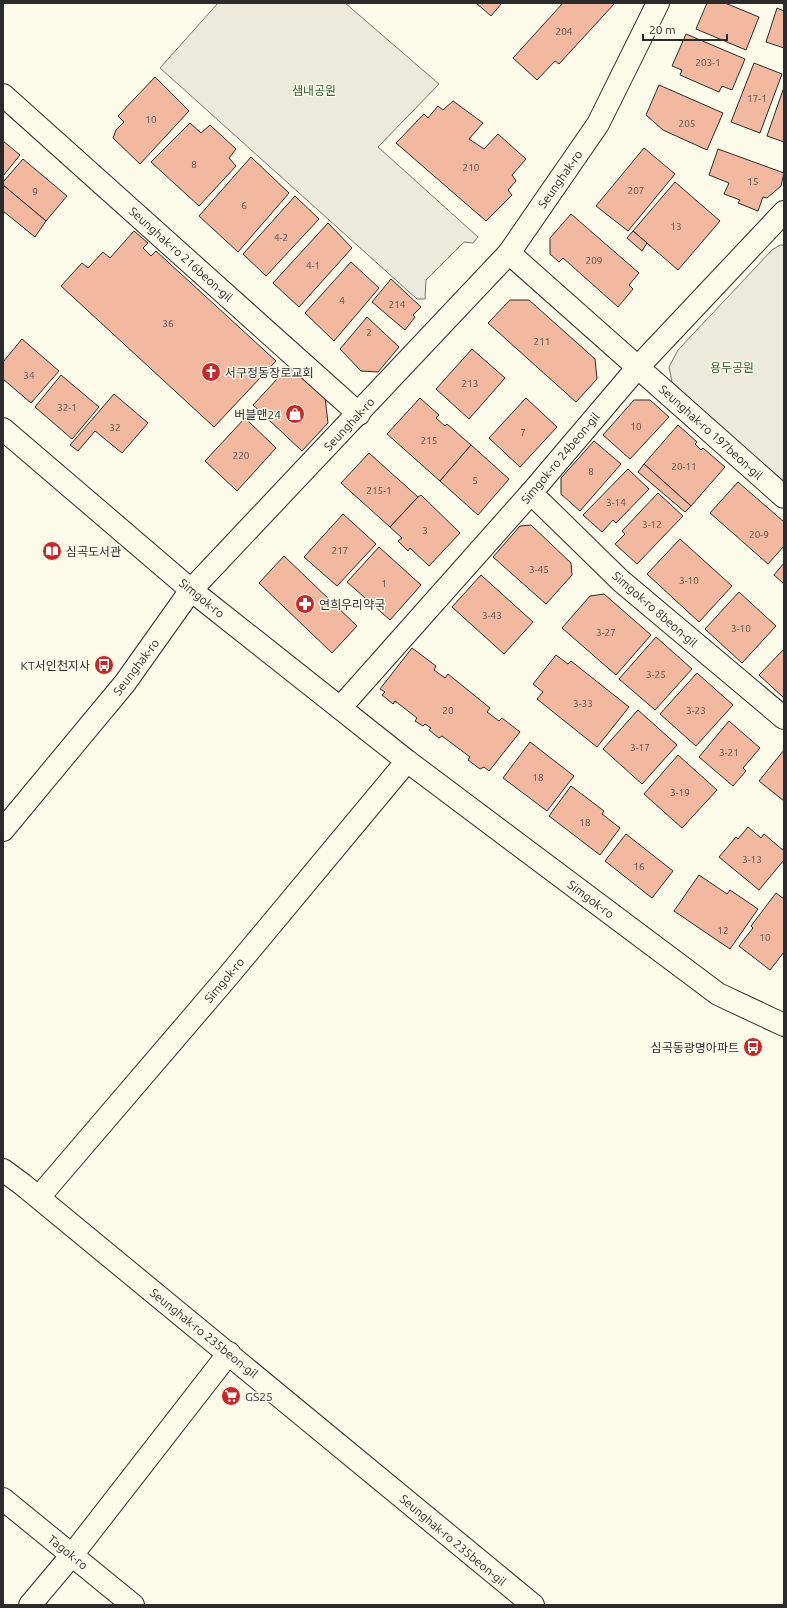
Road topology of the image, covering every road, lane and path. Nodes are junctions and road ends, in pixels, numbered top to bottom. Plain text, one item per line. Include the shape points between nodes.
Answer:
1 (658, 3) edge
2 (3, 95) edge
3 (784, 212) edge
4 (509, 253) junction
5 (638, 367) junction
6 (359, 414) junction
7 (3, 429) edge
8 (531, 493) junction
9 (784, 497) edge
10 (191, 590) junction
11 (340, 708) junction
12 (784, 718) edge
13 (407, 761) junction
14 (5, 824) edge
15 (784, 1024) edge
16 (3, 1170) edge
17 (38, 1197) junction
18 (229, 1353) junction
19 (3, 1499) edge
20 (72, 1555) junction
21 (30, 1605) edge
22 (133, 1605) edge
23 (532, 1605) edge

1 - 4 street, Seunghak-ro via 598,124
2 - 6 street, Seunghak-ro 216beon-gil
3 - 5 street, Simgok-ro 24beon-gil
4 - 5 street, Seunghak-ro 197beon-gil
4 - 6 street, Seunghak-ro
5 - 8 street, Simgok-ro 24beon-gil
5 - 9 street, Seunghak-ro 197beon-gil
6 - 10 street, Seunghak-ro
7 - 10 street, Simgok-ro
8 - 11 street, Simgok-ro 24beon-gil
8 - 12 street, Simgok-ro 8beon-gil via 621,581
10 - 11 street, Simgok-ro
10 - 14 street, Seunghak-ro via 125,683
11 - 13 street, Simgok-ro
13 - 15 street, Simgok-ro via 718,994
13 - 17 street, Simgok-ro via 229,975
16 - 17 street, Seunghak-ro 235beon-gil
17 - 18 street, Seunghak-ro 235beon-gil
18 - 20 street
18 - 23 street, Seunghak-ro 235beon-gil
19 - 20 street, Tagok-ro
20 - 21 street
20 - 22 street, Tagok-ro

